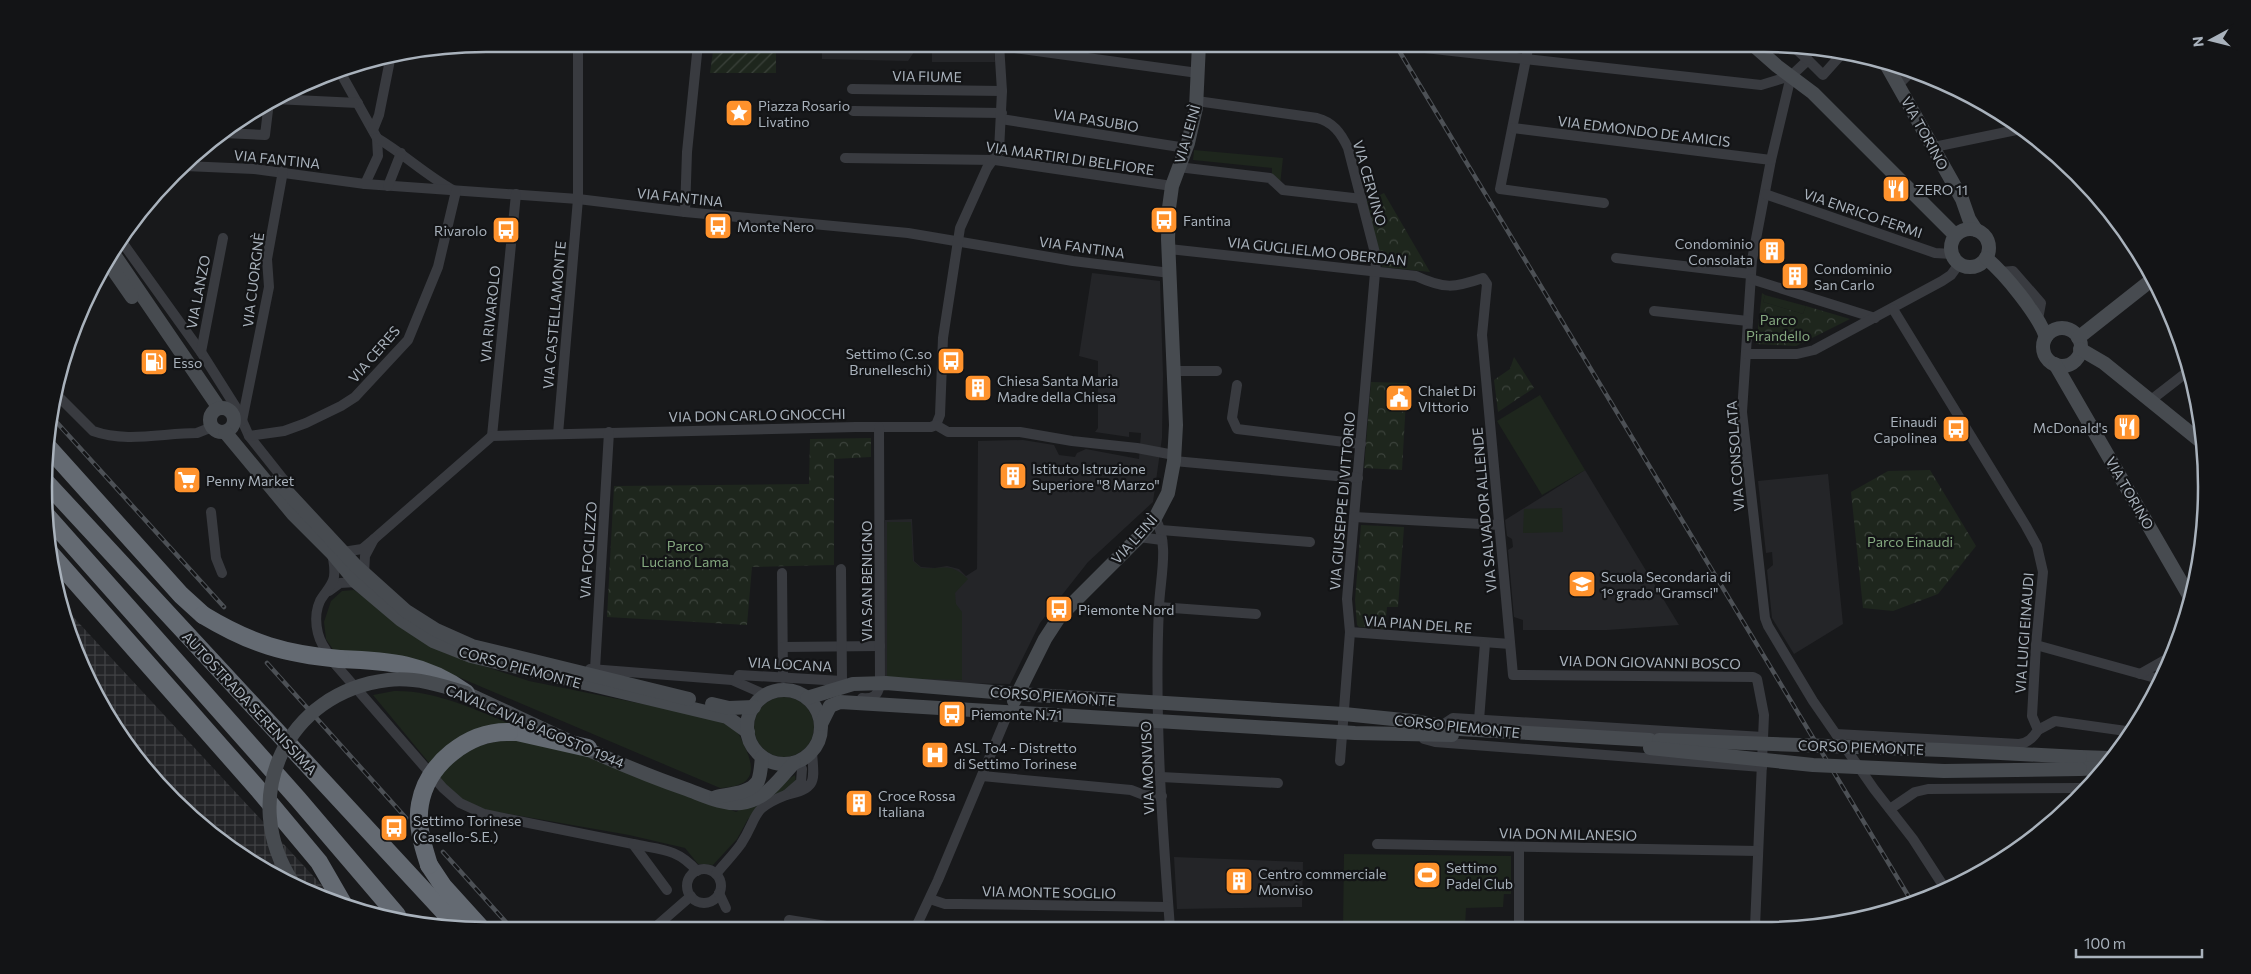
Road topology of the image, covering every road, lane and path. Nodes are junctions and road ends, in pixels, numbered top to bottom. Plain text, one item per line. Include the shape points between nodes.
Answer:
1 (578, 52) edge
2 (697, 52) edge
3 (999, 52) edge
4 (1049, 52) edge
5 (1199, 52) edge
6 (1466, 52) edge
7 (1527, 52) edge
8 (1762, 52) edge
9 (1801, 54) edge
10 (1525, 58) junction
11 (1837, 59) edge
12 (1808, 60) junction
13 (389, 64) edge
14 (1890, 72) edge
15 (1198, 73) junction
16 (1791, 76) junction
17 (343, 77) edge
18 (1907, 77) edge
19 (1898, 85) junction
20 (852, 89) dead end
21 (1002, 91) junction
22 (290, 100) edge
23 (1196, 101) junction
24 (358, 104) junction
25 (853, 111) dead end
26 (268, 112) edge
27 (1002, 116) junction
28 (1512, 128) junction
29 (2012, 131) edge
30 (235, 134) edge
31 (375, 134) junction
32 (1934, 147) junction
33 (1186, 148) junction
34 (401, 153) junction
35 (845, 158) dead end
36 (995, 160) junction
37 (1771, 160) junction
38 (194, 167) edge
39 (1178, 167) junction
40 (283, 171) junction
41 (365, 184) junction
42 (388, 186) junction
43 (1172, 186) junction
44 (456, 191) junction
45 (516, 194) junction
46 (1765, 194) junction
47 (578, 199) junction
48 (1362, 199) junction
49 (1604, 203) dead end
50 (685, 212) junction
51 (1976, 230) junction
52 (1955, 235) junction
53 (223, 238) dead end
54 (958, 241) junction
55 (126, 247) edge
56 (1169, 249) junction
57 (1616, 258) dead end
58 (1986, 258) junction
59 (118, 259) edge
60 (1956, 259) junction
61 (116, 263) edge
62 (1375, 271) junction
63 (1170, 273) junction
64 (1751, 276) junction
65 (1487, 284) joint
66 (2148, 284) edge
67 (160, 294) junction
68 (1893, 309) junction
69 (1654, 311) dead end
70 (1875, 318) junction
71 (1748, 321) junction
72 (2050, 333) junction
73 (201, 352) junction
74 (2076, 352) junction
75 (1746, 354) junction
76 (2054, 364) junction
77 (1175, 371) junction
78 (1216, 371) dead end
79 (2184, 375) edge
80 (1237, 385) dead end
81 (2070, 388) junction
82 (62, 400) edge
83 (2151, 400) junction
84 (220, 423) junction
85 (936, 425) junction
86 (879, 427) junction
87 (609, 432) junction
88 (558, 434) junction
89 (249, 436) junction
90 (492, 436) junction
91 (2196, 436) edge
92 (1361, 444) junction
93 (54, 453) edge
94 (1174, 458) junction
95 (1358, 478) junction
96 (52, 489) edge
97 (291, 497) junction
98 (210, 512) dead end
99 (1354, 517) junction
100 (54, 524) edge
101 (1499, 525) junction
102 (1160, 529) junction
103 (1139, 537) junction
104 (374, 539) junction
105 (1310, 542) dead end
106 (337, 552) junction
107 (60, 564) edge
108 (841, 569) dead end
109 (222, 573) dead end
110 (782, 573) dead end
111 (360, 577) junction
112 (2186, 590) edge
113 (326, 593) junction
114 (1159, 607) junction
115 (1256, 614) dead end
116 (1350, 632) junction
117 (1484, 643) junction
118 (1510, 644) junction
119 (2036, 645) junction
120 (880, 646) junction
121 (783, 647) junction
122 (841, 647) junction
123 (326, 650) dead end
124 (2161, 662) edge
125 (335, 664) dead end
126 (595, 669) junction
127 (569, 670) junction
128 (2140, 674) junction
129 (1512, 675) joint
130 (783, 678) junction
131 (2155, 678) edge
132 (739, 683) junction
133 (880, 684) junction
134 (466, 693) junction
135 (1018, 694) junction
136 (766, 695) junction
137 (807, 698) junction
138 (840, 702) junction
139 (1157, 702) junction
140 (754, 706) junction
141 (1008, 713) junction
142 (1344, 714) junction
143 (1479, 720) junction
144 (1159, 722) junction
145 (821, 724) junction
146 (1442, 726) junction
147 (2038, 730) junction
148 (2123, 731) edge
149 (748, 732) junction
150 (1343, 732) junction
151 (1407, 734) junction
152 (1836, 734) junction
153 (1764, 737) junction
154 (1650, 744) junction
155 (588, 748) junction
156 (812, 752) junction
157 (762, 756) junction
158 (2103, 759) edge
159 (1340, 761) dead end
160 (796, 762) junction
161 (2080, 763) junction
162 (1762, 767) junction
163 (2096, 767) edge
164 (982, 776) junction
165 (1161, 777) junction
166 (1278, 783) dead end
167 (2077, 788) edge
168 (786, 795) junction
169 (1162, 796) junction
170 (710, 798) junction
171 (1890, 809) junction
172 (633, 844) junction
173 (1377, 844) dead end
174 (1519, 847) junction
175 (1758, 851) junction
176 (697, 870) junction
177 (285, 871) edge
178 (716, 874) junction
179 (1942, 883) edge
180 (667, 890) dead end
181 (338, 894) edge
182 (691, 896) junction
183 (930, 899) junction
184 (1168, 907) junction
185 (394, 911) edge
186 (452, 920) edge
187 (790, 920) dead end
188 (475, 922) edge
189 (661, 922) edge
190 (802, 922) edge
191 (918, 922) edge
192 (1169, 922) edge
193 (1519, 922) edge
194 (1755, 922) edge

1 - 47 street, VIA CASTELLAMONTE
2 - 50 street
3 - 21 street
4 - 15 street
5 - 15 main road, VIA LEINÌ
6 - 10 street
7 - 10 street
8 - 16 main road
9 - 12 street
10 - 16 street via 1761,85
10 - 28 street
11 - 12 street via 1823,75
12 - 16 street
13 - 31 street
14 - 19 main road, VIA TORINO
15 - 23 main road, VIA LEINÌ
16 - 37 street, VIA CONSOLATA
16 - 52 main road via 1813,93
17 - 24 street
18 - 19 street
19 - 32 main road, VIA TORINO
20 - 21 street, VIA FIUME
21 - 27 street
22 - 24 street
23 - 33 main road, VIA LEINÌ
23 - 48 street, VIA CERVINO via 1317,118 1331,124 1344,138
24 - 31 street
25 - 27 street, VIA PASUBIO
26 - 30 street via 265,135
27 - 33 street, VIA PASUBIO
27 - 36 street via 999,152
28 - 37 street, VIA EDMONDO DE AMICIS
28 - 49 street via 1500,189
29 - 32 street
31 - 34 street
31 - 41 street via 378,156
32 - 51 main road, VIA TORINO
33 - 39 main road, VIA LEINÌ
34 - 42 street
34 - 44 street via 427,175
35 - 36 street, VIA MARTIRI DI BELFIORE
36 - 43 street, VIA MARTIRI DI BELFIORE
36 - 54 street via 987,168 960,228
37 - 46 street, VIA CONSOLATA
38 - 40 street, VIA FANTINA
39 - 43 main road, VIA LEINÌ
39 - 48 street via 1270,178 1283,190
40 - 41 street, VIA FANTINA
40 - 84 street, VIA CUORGNÈ via 267,259 267,294
41 - 42 street, VIA FANTINA
42 - 44 street, VIA FANTINA
43 - 56 main road, VIA LEINÌ
44 - 45 street, VIA FANTINA
44 - 89 street, VIA CERES via 438,267 408,340 355,397 341,406 284,431
45 - 47 street, VIA FANTINA
45 - 90 street, VIA RIVAROLO
46 - 60 street, VIA ENRICO FERMI
46 - 64 street, VIA CONSOLATA
47 - 50 street, VIA FANTINA
47 - 88 street, VIA CASTELLAMONTE
48 - 62 street, VIA CERVINO via 1375,253
50 - 54 street, VIA FANTINA via 908,233
51 - 52 main road via 1964,229
51 - 58 main road via 1988,241
52 - 60 main road via 1951,244
53 - 73 street, VIA LANZO
54 - 63 street, VIA FANTINA via 1073,261
54 - 85 street via 943,338 940,415
55 - 67 street, CORSO PIEMONTE
56 - 62 street, VIA GUGLIELMO OBERDAN
56 - 63 main road, VIA LEINÌ
57 - 64 street
58 - 60 main road via 1974,266
58 - 72 main road
59 - 67 street via 128,262
60 - 68 street via 1951,275
61 - 84 main road, CORSO PIEMONTE
62 - 65 street, VIA GUGLIELMO OBERDAN via 1416,276 1447,287 1483,278
62 - 92 street, VIA GIUSEPPE DI VITTORIO
63 - 77 main road, VIA LEINÌ
64 - 70 street
64 - 71 street, VIA CONSOLATA
65 - 101 street, VIA SALVADOR ALLENDE via 1482,335
66 - 74 main road
67 - 73 street, CORSO PIEMONTE
68 - 70 street
68 - 119 street, VIA LUIGI EINAUDI via 2036,546 2043,572
69 - 71 street
70 - 75 street via 1814,350 1796,354
71 - 75 street, VIA CONSOLATA
72 - 74 main road via 2066,329
72 - 76 main road via 2043,352
73 - 84 street, CORSO PIEMONTE
74 - 76 main road via 2066,365
74 - 81 main road via 2068,372
74 - 83 main road via 2104,363
75 - 152 street, VIA CONSOLATA via 1742,412 1765,618
76 - 81 main road, VIA TORINO
77 - 78 street
77 - 94 main road, VIA LEINÌ
79 - 83 street
80 - 92 street via 1232,418 1237,429
81 - 112 main road, VIA TORINO
82 - 84 street via 93,431 100,433 138,436 198,433
83 - 91 main road
84 - 89 street, CORSO PIEMONTE
84 - 97 main road, CORSO PIEMONTE
84 - 106 main road, CORSO PIEMONTE via 293,514
85 - 86 street, VIA DON CARLO GNOCCHI
85 - 94 street, VIA DON CARLO GNOCCHI via 948,432 1020,432 1137,448
86 - 87 street, VIA DON CARLO GNOCCHI
86 - 120 street, VIA SAN BENIGNO
87 - 88 street, VIA DON CARLO GNOCCHI
87 - 126 street, VIA FOGLIZZO
88 - 90 street, VIA DON CARLO GNOCCHI
89 - 97 street, CORSO PIEMONTE via 284,480
90 - 104 street
92 - 95 street, VIA GIUSEPPE DI VITTORIO
93 - 134 highway, bridge via 181,595 203,615 237,634 281,651 419,668 446,679
94 - 95 street, VIA DON CARLO GNOCCHI
94 - 102 main road, VIA LEINÌ
95 - 99 street, VIA GIUSEPPE DI VITTORIO
96 - 186 highway, AUTOSTRADA SERENISSIMA
97 - 106 main road, CORSO PIEMONTE
98 - 109 street via 216,558
99 - 101 street
99 - 116 street, VIA GIUSEPPE DI VITTORIO via 1347,599
100 - 185 highway, AUTOSTRADA SERENISSIMA
101 - 118 street, VIA SALVADOR ALLENDE
102 - 103 main road, VIA LEINÌ
102 - 103 street
102 - 105 street
102 - 114 street, VIA MONVISO
103 - 135 main road, VIA LEINÌ via 1060,616
104 - 106 street via 362,550
104 - 111 street via 365,556
106 - 111 main road, CORSO PIEMONTE
106 - 113 street via 334,578
107 - 181 highway via 258,789 319,862
108 - 122 street, VIA LOCANA
110 - 121 street
111 - 113 street via 340,583
111 - 127 main road, CORSO PIEMONTE via 436,630 472,646
111 - 149 main road, CORSO PIEMONTE via 401,620 433,641 471,656 728,717
113 - 123 street via 320,601 316,621
114 - 115 street
114 - 139 street, VIA MONVISO
116 - 117 street, VIA PIAN DEL RE
116 - 142 street, VIA GIUSEPPE DI VITTORIO
117 - 118 street, VIA PIAN DEL RE
117 - 143 street, VIA PIAN DEL RE
118 - 129 street, VIA SALVADOR ALLENDE
119 - 128 street
119 - 147 street, VIA LUIGI EINAUDI via 2032,716
120 - 122 street, VIA LOCANA
120 - 133 street, VIA SAN BENIGNO
121 - 122 street, VIA LOCANA
121 - 130 street
122 - 130 street, VIA LOCANA via 842,680
124 - 128 street
125 - 172 street via 443,788 460,803 484,814
126 - 127 street
126 - 132 street via 725,679
127 - 140 main road, CORSO PIEMONTE via 729,708
128 - 131 street
129 - 153 street, VIA DON GIOVANNI BOSCO via 1753,677 1760,684
130 - 132 street, VIA LOCANA via 739,675
132 - 136 street
132 - 140 street
133 - 135 main road, CORSO PIEMONTE
133 - 137 main road, CORSO PIEMONTE via 853,684
133 - 138 street via 874,697 848,697
134 - 155 main road, CAVALCAVIA 8 AGOSTO 1944
134 - 177 main road, CAVALCAVIA 8 AGOSTO 1944, bridge via 434,683 389,680 366,684 325,702 299,725 278,760 270,786 269,825
135 - 139 main road, CORSO PIEMONTE
135 - 141 main road, VIA LEINÌ
136 - 137 main road via 787,690
136 - 140 main road
137 - 145 main road via 819,714
138 - 141 main road, CORSO PIEMONTE
138 - 145 main road via 830,706
139 - 142 main road, CORSO PIEMONTE
139 - 144 street, VIA MONVISO
140 - 149 main road
141 - 144 main road, CORSO PIEMONTE
141 - 164 street, VIA LEINÌ
142 - 146 main road, CORSO PIEMONTE
142 - 150 street, VIA GIUSEPPE DI VITTORIO
143 - 146 street via 1453,718
143 - 153 street
144 - 150 main road, CORSO PIEMONTE
144 - 165 street, VIA MONVISO
145 - 156 main road via 819,739
146 - 154 main road, CORSO PIEMONTE
147 - 148 street via 2055,721
147 - 152 street via 2033,738 2019,744
149 - 157 main road via 750,741
150 - 151 main road, CORSO PIEMONTE
150 - 159 street, VIA GIUSEPPE DI VITTORIO
151 - 154 main road, CORSO PIEMONTE
151 - 162 street, CORSO PIEMONTE via 1435,742
152 - 171 street, VIA CONSOLATA
153 - 162 street, VIA DON GIOVANNI BOSCO
154 - 161 main road, CORSO PIEMONTE, bridge via 1943,750
154 - 161 main road, CORSO PIEMONTE, bridge via 1823,766 1944,772
155 - 170 main road, CAVALCAVIA 8 AGOSTO 1944
155 - 188 highway, bridge via 517,732 496,732 461,745 432,774 420,804 418,824 429,865
156 - 160 main road
156 - 168 street via 814,776 811,784 806,789
157 - 160 main road via 783,764
157 - 170 main road via 758,781 752,787
158 - 161 main road, CORSO PIEMONTE
160 - 168 street via 802,769 801,782
160 - 170 main road, CAVALCAVIA 8 AGOSTO 1944 via 772,788 753,800 732,803
161 - 163 main road, CORSO PIEMONTE
162 - 175 street, VIA DON GIOVANNI BOSCO
164 - 169 street via 1131,790
164 - 183 street, VIA LEINÌ
165 - 166 street
165 - 169 street, VIA MONVISO
167 - 171 street via 1928,789 1915,792
168 - 178 street via 758,811 740,844
169 - 184 street, VIA MONVISO
171 - 179 street, VIA CONSOLATA
172 - 176 street via 678,853
172 - 180 street
173 - 174 street, VIA DON MILANESIO
174 - 175 street, VIA DON MILANESIO
174 - 193 street
175 - 194 street, VIA DON GIOVANNI BOSCO
176 - 178 street via 707,869
176 - 182 street via 688,882
178 - 182 street via 721,883 716,896 699,901
182 - 189 street
183 - 184 street, VIA MONTE SOGLIO via 945,904
183 - 191 street, VIA LEINÌ
184 - 192 street, VIA MONVISO
187 - 190 street

